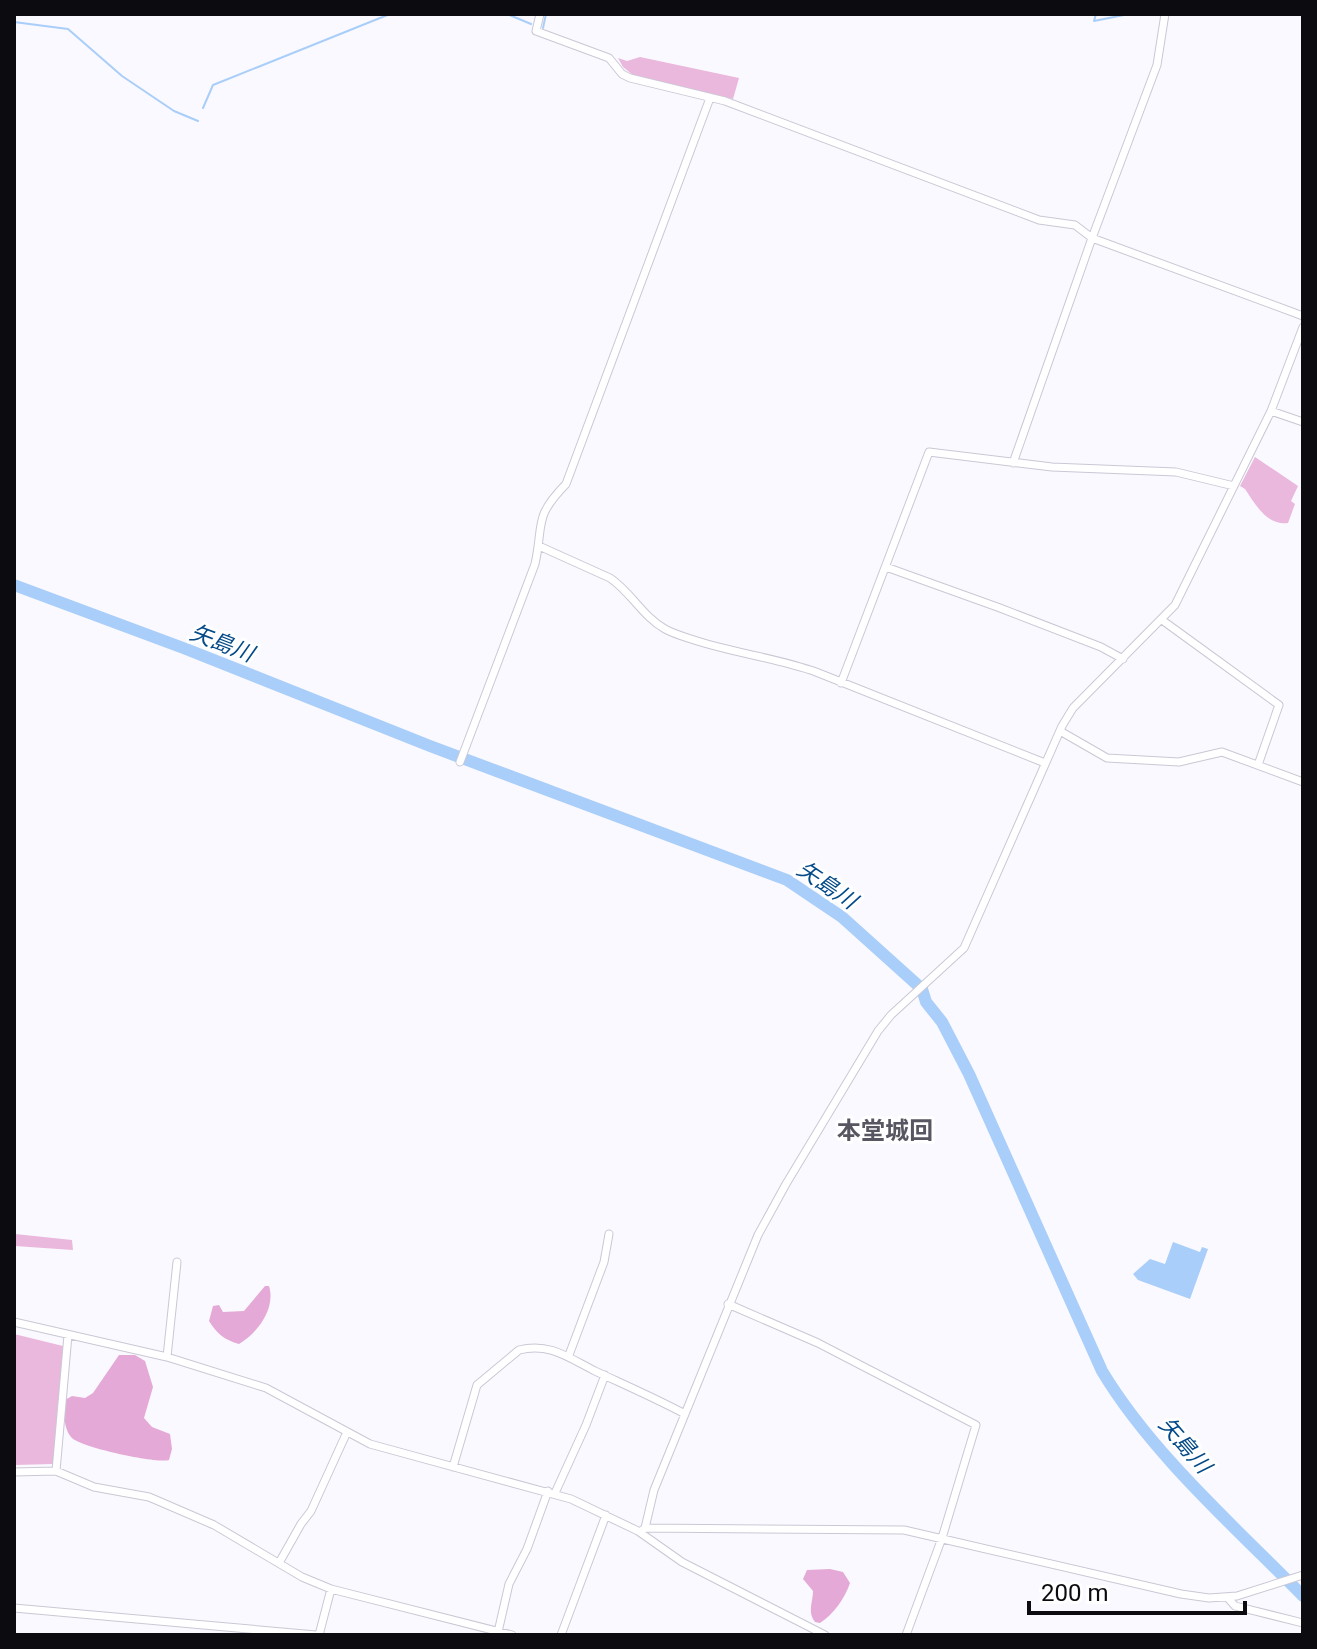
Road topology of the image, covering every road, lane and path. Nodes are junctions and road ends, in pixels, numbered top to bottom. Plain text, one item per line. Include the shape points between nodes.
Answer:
1 (540, 14) edge
2 (1165, 14) edge
3 (710, 98) junction
4 (1092, 238) junction
5 (1303, 316) edge
6 (1303, 327) edge
7 (1271, 411) junction
8 (1303, 422) edge
9 (1013, 463) junction
10 (1234, 486) junction
11 (539, 546) junction
12 (886, 567) junction
13 (1162, 620) junction
14 (1123, 659) junction
15 (841, 683) junction
16 (1060, 731) junction
17 (460, 762) dead end
18 (1045, 763) junction
19 (1258, 765) junction
20 (1303, 782) edge
21 (609, 1234) dead end
22 (177, 1262) dead end
23 (728, 1304) junction
24 (14, 1322) edge
25 (68, 1335) junction
26 (569, 1355) junction
27 (167, 1357) junction
28 (605, 1375) junction
29 (685, 1414) junction
30 (347, 1432) junction
31 (453, 1467) junction
32 (56, 1471) junction
33 (14, 1472) edge
34 (552, 1492) junction
35 (606, 1515) junction
36 (642, 1530) junction
37 (942, 1538) junction
38 (279, 1563) junction
39 (1298, 1575) edge
40 (331, 1589) junction
41 (1227, 1597) junction
42 (14, 1608) edge
43 (1303, 1623) edge
44 (498, 1632) junction
45 (318, 1635) edge
46 (512, 1635) edge
47 (561, 1635) edge
48 (825, 1635) edge
49 (906, 1635) edge

1 - 3 street via 536,31 609,58 622,74
2 - 4 street via 1157,65
3 - 4 street via 1039,220 1075,225
3 - 11 street via 566,484 544,508
4 - 5 street
4 - 9 street
6 - 7 street
7 - 8 street
7 - 10 street
9 - 10 street via 1176,472
9 - 12 street via 929,452
10 - 13 street via 1175,605
11 - 15 street via 610,578 664,629 723,650 788,662
11 - 17 street
12 - 14 street
12 - 15 street
13 - 14 street
13 - 19 street via 1279,705
14 - 16 street via 1086,692
15 - 18 street
16 - 18 street
16 - 19 street via 1107,758 1179,762 1222,752
18 - 23 street via 964,948 878,1031 786,1184
19 - 20 street
21 - 26 street via 604,1262
22 - 27 street
23 - 29 street
23 - 37 street via 818,1343 976,1425
24 - 25 street
25 - 27 street
25 - 32 street
26 - 28 street
26 - 31 street via 537,1347 519,1350 477,1385
27 - 30 street via 266,1388
28 - 29 street
28 - 34 street
29 - 36 street
30 - 31 street via 370,1444
30 - 38 street via 311,1511
31 - 34 street
32 - 33 street
32 - 38 street via 94,1487 149,1497 214,1525
34 - 35 street
34 - 44 street via 509,1584
35 - 36 street
35 - 47 street
36 - 37 street via 904,1530
36 - 48 street via 682,1562
37 - 41 street via 1181,1594
37 - 49 street
38 - 40 street
39 - 41 street
40 - 44 street
40 - 45 street
41 - 43 street via 1235,1606
42 - 45 street
44 - 46 street

